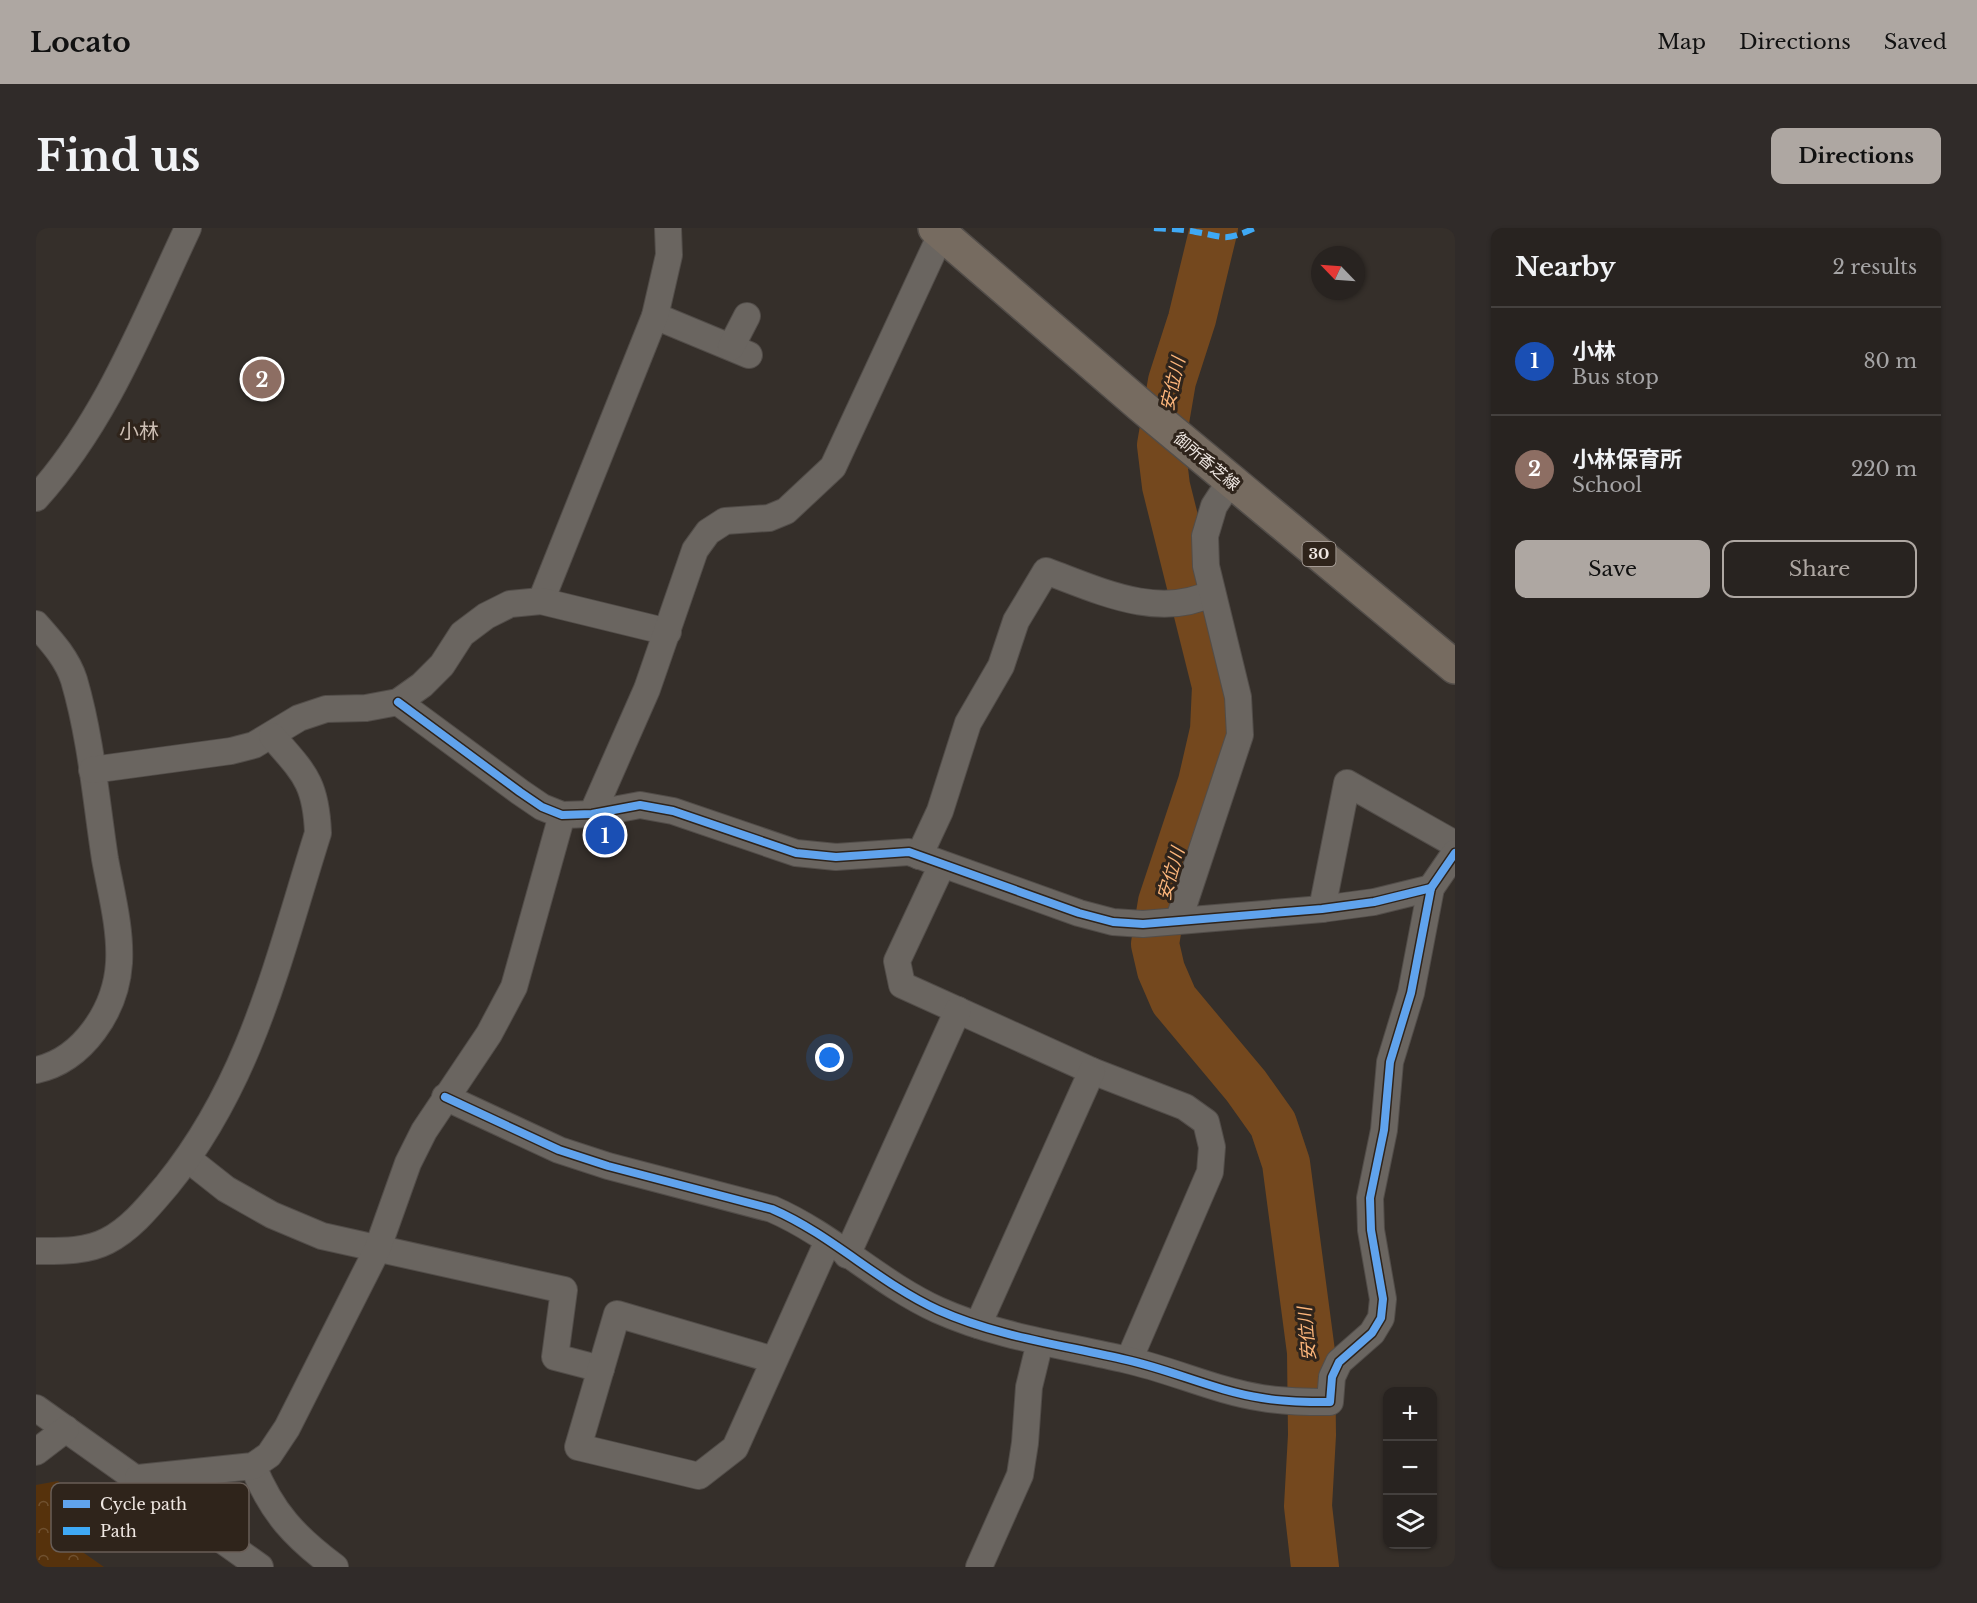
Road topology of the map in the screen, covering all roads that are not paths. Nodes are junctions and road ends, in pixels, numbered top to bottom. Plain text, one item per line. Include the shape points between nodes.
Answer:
1 (188, 228) edge
2 (668, 228) edge
3 (940, 230) edge
4 (655, 316) junction
5 (747, 316) dead end
6 (1230, 480) junction
7 (36, 498) edge
8 (1208, 595) junction
9 (540, 601) junction
10 (36, 624) edge
11 (668, 632) junction
12 (1455, 667) edge
13 (398, 702) junction
14 (272, 736) junction
15 (92, 770) junction
16 (592, 814) junction
17 (562, 815) junction
18 (1455, 844) edge
19 (1455, 852) edge
20 (931, 861) junction
21 (1431, 888) junction
22 (1322, 909) junction
23 (1179, 919) junction
24 (958, 1010) junction
25 (36, 1070) edge
26 (1092, 1071) junction
27 (445, 1097) junction
28 (188, 1160) junction
29 (837, 1248) junction
30 (377, 1250) junction
31 (36, 1251) edge
32 (978, 1325) junction
33 (1040, 1342) junction
34 (774, 1360) junction
35 (1129, 1360) junction
36 (601, 1369) junction
37 (36, 1408) edge
38 (66, 1429) junction
39 (36, 1452) edge
40 (253, 1466) junction
41 (138, 1478) junction
42 (145, 1483) edge
43 (239, 1552) edge
44 (260, 1567) edge
45 (335, 1567) edge
46 (979, 1567) edge

1 - 7 street via 119,374 84,437
2 - 4 street via 669,255
3 - 6 main road, 御所香芝線 / 30
3 - 11 street via 833,467 786,511 769,518 725,520 708,532 695,550
4 - 5 street via 740,351
4 - 9 street
6 - 8 street via 1214,506 1205,536
6 - 12 main road, 御所香芝線 / 30
8 - 20 street via 1175,603 1148,603 1118,597 1046,571 1016,621 1001,666 968,723 940,811
8 - 23 street via 1238,697 1240,735
9 - 11 street
9 - 13 street via 510,604 486,616 462,634 442,665 422,685
10 - 15 street via 64,659 73,680
11 - 16 street
13 - 14 street via 326,709 299,718
13 - 17 street via 520,792
14 - 15 street via 231,751
14 - 28 street via 308,778 317,803 318,833 246,1055 213,1121
15 - 25 street via 119,963 111,997 95,1031 68,1058
16 - 17 street
16 - 20 street via 640,805 673,812 796,853 836,857 909,852
17 - 27 street via 514,987 489,1034
18 - 22 street via 1347,783
19 - 21 street
20 - 23 street via 1113,922 1143,924
20 - 24 street via 897,961 902,985
21 - 22 street
21 - 35 street via 1412,993 1390,1062 1384,1130 1370,1198 1371,1230 1383,1299 1381,1318 1372,1334 1339,1362 1332,1377 1330,1402 1260,1398
22 - 23 street
24 - 26 street
24 - 29 street
26 - 32 street
26 - 35 street via 1185,1107 1206,1122 1212,1147 1204,1190
27 - 29 street via 559,1150 772,1209 792,1217
27 - 30 street via 408,1163
28 - 30 street via 226,1189 272,1215 322,1236
28 - 31 street via 136,1220 107,1241 73,1251
29 - 32 street via 892,1286
29 - 34 street
30 - 36 street via 564,1290 555,1357
30 - 40 street via 287,1428 269,1455
32 - 33 street
33 - 35 street
33 - 46 street via 1029,1387 1020,1474
34 - 36 street via 617,1314
34 - 36 street via 735,1448 699,1476 578,1447
37 - 38 street
38 - 39 street
38 - 41 street
40 - 41 street
40 - 45 street via 264,1495 282,1520
41 - 42 street
43 - 44 street

